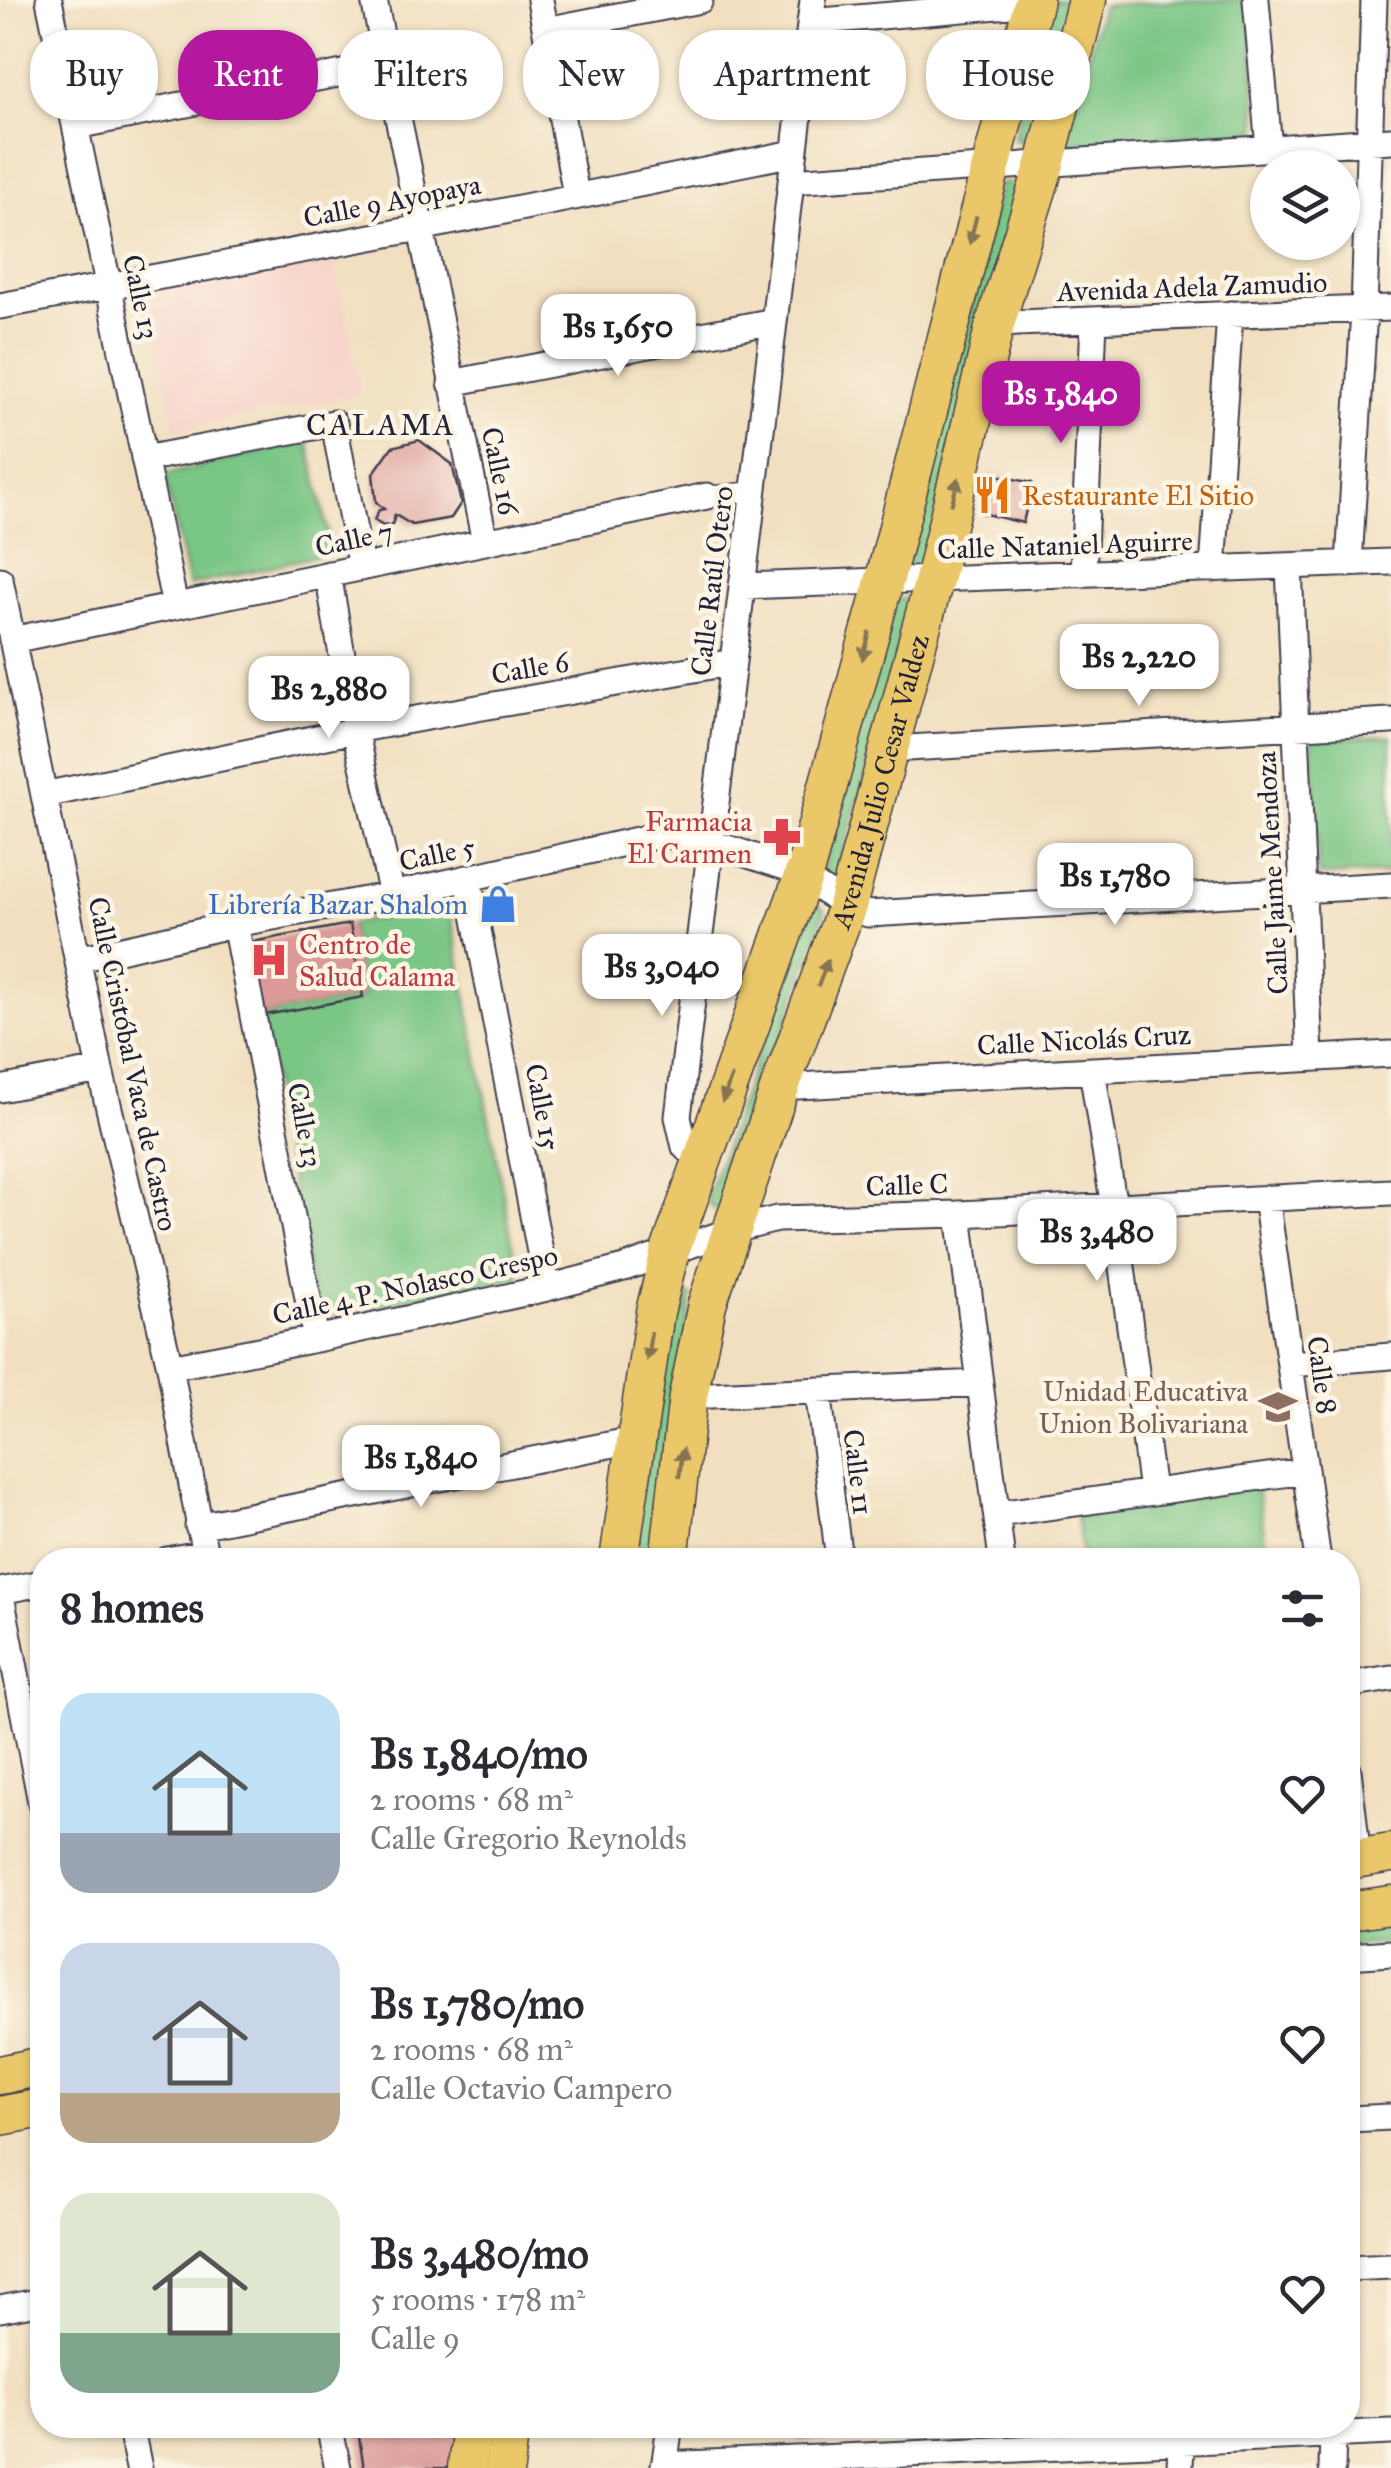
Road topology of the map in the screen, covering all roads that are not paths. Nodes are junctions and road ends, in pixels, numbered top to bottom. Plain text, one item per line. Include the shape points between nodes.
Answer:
1 (49, 0) edge
2 (374, 0) edge
3 (540, 0) edge
4 (700, 0) edge
5 (1087, 0) edge
6 (1256, 0) edge
7 (1374, 0) edge
8 (1034, 2) edge
9 (811, 11) edge
10 (381, 30) edge
11 (546, 30) joint
12 (338, 74) edge
13 (399, 120) edge
14 (562, 120) edge
15 (76, 126) junction
16 (1380, 141) edge
17 (1270, 149) junction
18 (794, 153) junction
19 (1045, 164) junction
20 (989, 168) junction
21 (790, 181) junction
22 (576, 195) junction
23 (420, 228) junction
24 (107, 284) junction
25 (0, 306) edge
26 (1391, 308) edge
27 (1364, 310) junction
28 (1230, 314) junction
29 (774, 321) junction
30 (1094, 321) junction
31 (996, 324) junction
32 (452, 383) junction
33 (144, 459) junction
34 (753, 491) junction
35 (707, 496) joint
36 (484, 542) junction
37 (1391, 562) edge
38 (1349, 564) junction
39 (1289, 566) junction
40 (361, 568) junction
41 (1214, 569) junction
42 (328, 574) junction
43 (1083, 574) junction
44 (934, 580) junction
45 (884, 582) junction
46 (0, 583) edge
47 (742, 586) junction
48 (175, 606) junction
49 (12, 640) junction
50 (733, 662) junction
51 (1391, 721) edge
52 (1296, 728) junction
53 (355, 730) junction
54 (890, 749) junction
55 (44, 795) junction
56 (711, 841) junction
57 (803, 877) junction
58 (468, 878) junction
59 (1391, 885) edge
60 (1304, 890) junction
61 (392, 895) junction
62 (848, 906) junction
63 (235, 924) junction
64 (78, 958) junction
65 (1391, 1054) edge
66 (1310, 1058) junction
67 (100, 1070) junction
68 (1092, 1070) junction
69 (780, 1087) junction
70 (0, 1090) edge
71 (702, 1159) junction
72 (1391, 1192) edge
73 (1266, 1198) junction
74 (1114, 1206) junction
75 (959, 1214) junction
76 (733, 1230) junction
77 (670, 1251) junction
78 (547, 1288) junction
79 (316, 1339) junction
80 (1391, 1356) edge
81 (1290, 1364) junction
82 (170, 1367) junction
83 (980, 1382) junction
84 (818, 1390) junction
85 (688, 1396) junction
86 (634, 1440) junction
87 (1304, 1471) junction
88 (1152, 1490) junction
89 (997, 1514) junction
90 (198, 1526) junction
91 (204, 1548) edge
92 (621, 1548) edge
93 (670, 1548) edge
94 (838, 1548) edge
95 (1001, 1548) edge
96 (1316, 1548) edge
97 (30, 1585) edge
98 (0, 1591) edge
99 (1391, 1678) edge
100 (1360, 1683) edge
101 (30, 1745) edge
102 (1360, 1828) edge
103 (1366, 1857) edge
104 (1391, 1904) edge
105 (1360, 1910) edge
106 (1391, 1953) edge
107 (1360, 1955) edge
108 (30, 2069) edge
109 (0, 2075) edge
110 (30, 2110) edge
111 (0, 2116) edge
112 (1391, 2117) edge
113 (1360, 2118) edge
114 (1391, 2266) edge
115 (1360, 2267) edge
116 (30, 2304) edge
117 (0, 2310) edge
118 (1391, 2432) edge
119 (1360, 2433) edge
120 (133, 2438) edge
121 (332, 2438) edge
122 (470, 2438) edge
123 (508, 2438) edge
124 (668, 2438) edge
125 (1101, 2438) edge
126 (1142, 2438) edge
127 (1257, 2438) edge
128 (1333, 2438) edge
129 (1181, 2442) junction
130 (1025, 2458) edge
131 (664, 2466) edge
132 (139, 2468) edge
133 (338, 2468) edge
134 (467, 2468) edge
135 (504, 2468) edge
136 (1180, 2468) edge
137 (1332, 2468) edge

1 - 15 street, Calle 13
2 - 10 street, Calle 16
3 - 11 street
4 - 11 street
5 - 19 main road, Avenida Julio Cesar Valdez
6 - 17 street
7 - 16 street
8 - 9 street
8 - 20 main road, Avenida Julio Cesar Valdez
9 - 18 street, Calle Raúl Otero
12 - 15 street
13 - 23 street, Calle 16
14 - 22 street
15 - 24 street, Calle 13
16 - 17 street
16 - 27 street
17 - 19 street
18 - 21 street, Calle Raúl Otero
18 - 22 street, Calle 9 Ayopaya
19 - 20 street
19 - 31 main road, Avenida Julio Cesar Valdez
20 - 21 street
20 -> 45 main road, Avenida Julio Cesar Valdez
21 - 29 street, Calle Raúl Otero
22 - 23 street, Calle 9 Ayopaya
23 - 24 street, Calle 9 Ayopaya
23 - 32 street, Calle 16
24 - 25 street, Calle 9 Ayopaya
24 - 33 street, Calle 13
26 - 27 street, Avenida Adela Zamudio
27 - 28 street, Avenida Adela Zamudio
27 - 38 street
28 - 30 street, Avenida Adela Zamudio
28 - 41 street
29 - 32 street
29 - 34 street, Calle Raúl Otero
30 - 31 street, Avenida Adela Zamudio
30 - 43 street
44 -> 31 main road, Avenida Julio Cesar Valdez
32 - 36 street, Calle 16
33 - 40 street via 334,423
33 - 48 street, Calle 13
34 - 35 street
34 - 47 street, Calle Raúl Otero
35 - 36 street, Calle 7
36 - 40 street, Calle 7
37 - 38 street, Calle Nataniel Aguirre
38 - 39 street, Calle Nataniel Aguirre
39 - 41 street, Calle Nataniel Aguirre
39 - 52 street, Calle Jaime Mendoza
40 - 42 street, Calle 7
41 - 43 street, Calle Nataniel Aguirre
42 - 48 street, Calle 7
42 - 53 street
43 - 44 street, Calle Nataniel Aguirre
44 - 45 street, Calle Nataniel Aguirre
44 - 54 main road, Avenida Julio Cesar Valdez
45 - 47 street, Calle Nataniel Aguirre
45 -> 57 main road, Avenida Julio Cesar Valdez
46 - 49 street, Calle Cristóbal Vaca de Castro
47 - 50 street, Calle Raúl Otero
48 - 49 street, Calle 7
49 - 55 street, Calle Cristóbal Vaca de Castro
50 - 53 street, Calle 6
50 - 56 street, Calle Raúl Otero
51 - 52 street
52 - 54 street
52 - 60 street, Calle Jaime Mendoza
53 - 55 street, Calle 6
53 - 61 street
54 - 62 main road, Avenida Julio Cesar Valdez
55 - 64 street, Calle Cristóbal Vaca de Castro
56 - 57 street, Calle 5
56 - 58 street, Calle 5 via 684,834 651,837
56 - 71 street, Calle Raúl Otero via 678,1118 685,1148
57 - 62 street, Calle 5
57 -> 71 main road, Avenida Julio Cesar Valdez
58 - 61 street, Calle 5
58 - 78 street, Calle 15
59 - 60 street
60 - 62 street via 868,914
60 - 66 street, Calle Jaime Mendoza
61 - 63 street, Calle 5
69 -> 62 main road, Avenida Julio Cesar Valdez
63 - 64 street, Calle 5
63 - 79 street, Calle 13
64 - 67 street, Calle Cristóbal Vaca de Castro
65 - 66 street, Calle Nicolás Cruz
66 - 68 street, Calle Nicolás Cruz
67 - 70 street
67 - 82 street, Calle Cristóbal Vaca de Castro
68 - 69 street, Calle Nicolás Cruz
68 - 74 street
69 - 76 main road, Avenida Julio Cesar Valdez
71 - 77 main road, Avenida Julio Cesar Valdez
72 - 73 street, Calle C
73 - 74 street, Calle C
73 - 81 street, Calle 8
74 - 75 street, Calle C
74 - 88 street
75 - 76 street, Calle C via 777,1219
75 - 83 street
76 - 77 street, Calle C
76 - 85 main road, Avenida Julio Cesar Valdez
77 - 78 street, Calle 4 P. Nolasco Crespo
77 -> 86 main road, Avenida Julio Cesar Valdez
78 - 79 street, Calle 4 P. Nolasco Crespo
79 - 82 street, Calle 4 P. Nolasco Crespo
80 - 81 street
81 - 87 street, Calle 8
82 - 90 street, Calle Cristóbal Vaca de Castro
83 - 84 street
83 - 89 street
84 - 85 street
84 - 94 street, Calle 11
93 -> 85 main road, Avenida Julio Cesar Valdez
86 - 90 street
86 - 92 main road, Avenida Julio Cesar Valdez
87 - 88 street
87 - 96 street, Calle 8
88 - 89 street
89 - 95 street
90 - 91 street, Calle Cristóbal Vaca de Castro
97 - 98 street
98 - 101 street
99 - 100 street
102 - 103 street
104 - 105 main road
106 - 107 street
108 - 109 main road
110 - 111 main road
112 - 113 street
114 - 115 street
116 - 117 street
118 - 119 street
120 - 132 street
121 - 133 street
122 - 134 main road
123 - 135 main road
124 - 131 street
125 - 130 street
126 - 129 street
127 - 129 street
128 - 137 street
129 - 136 street
130 - 131 street

